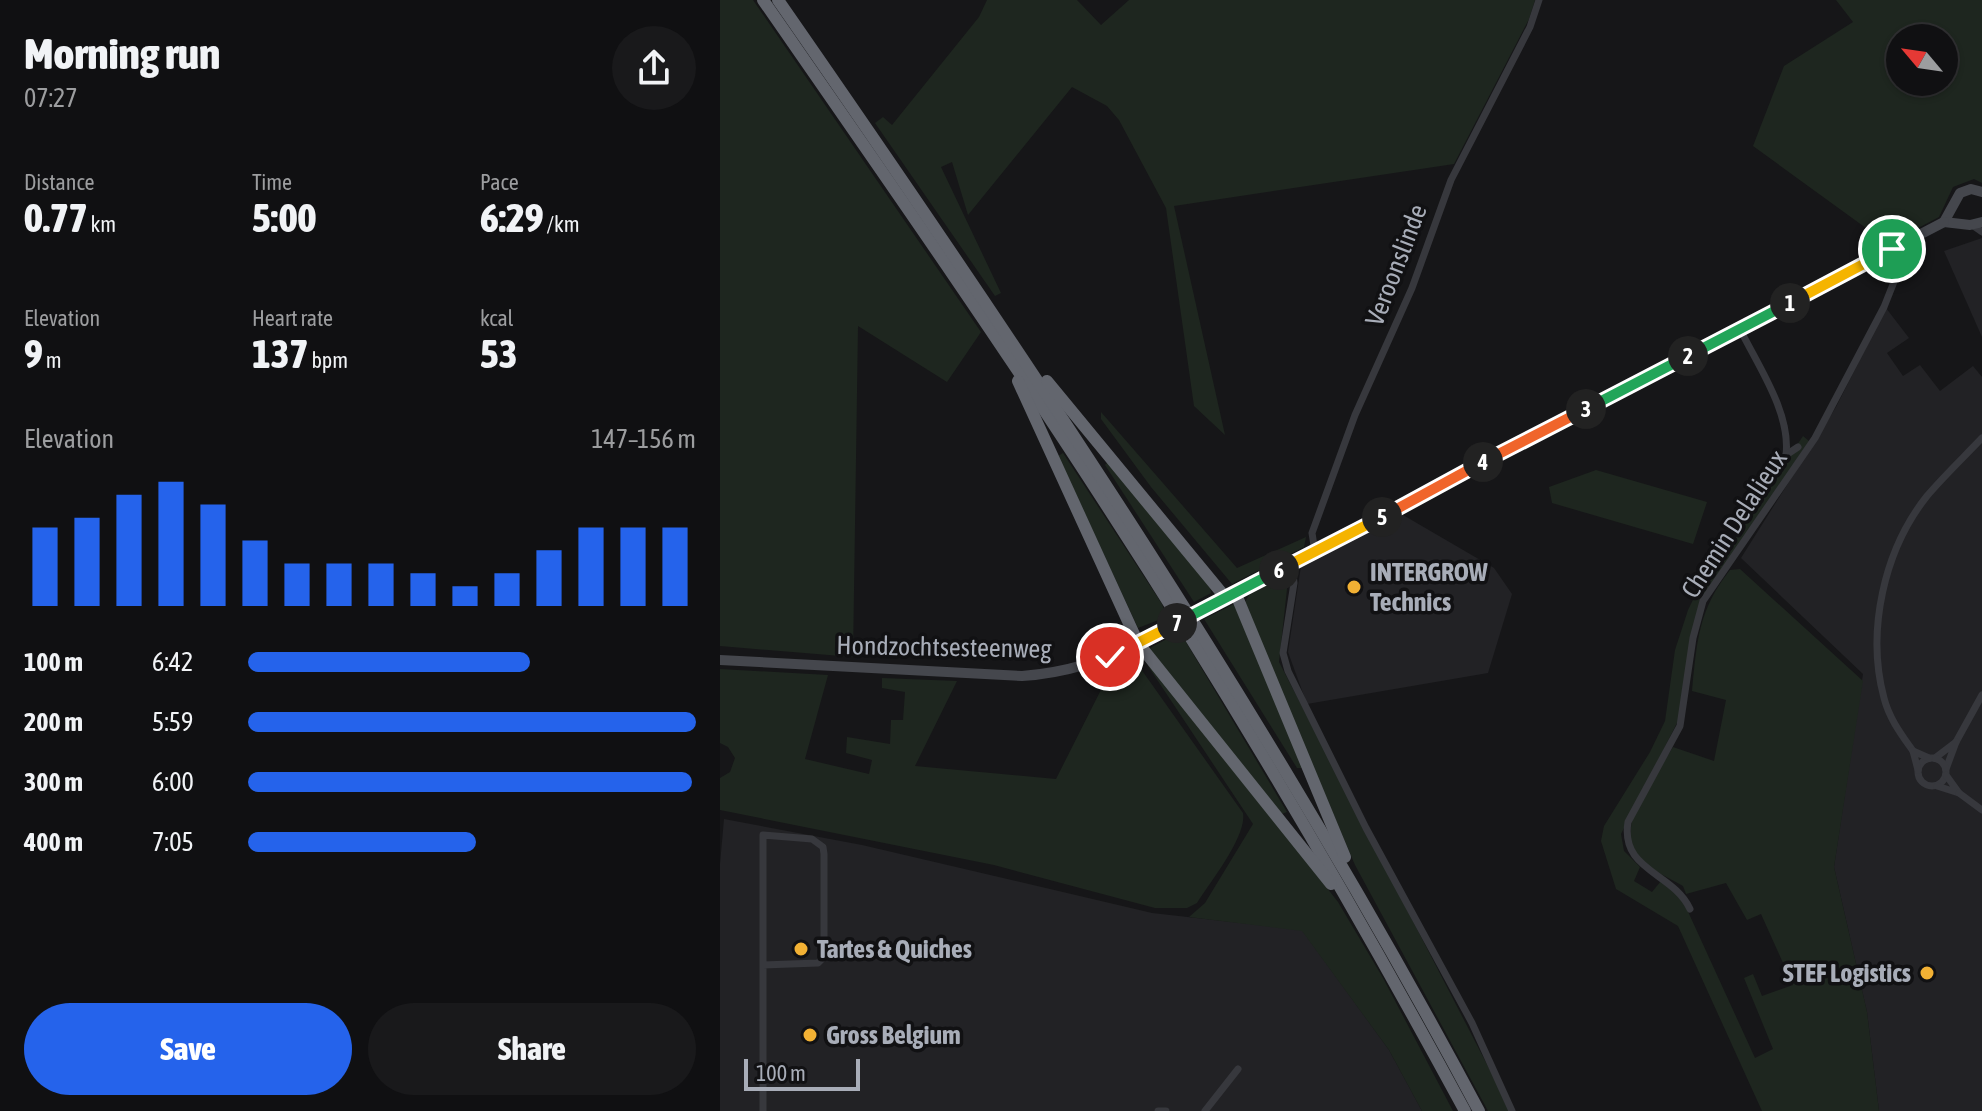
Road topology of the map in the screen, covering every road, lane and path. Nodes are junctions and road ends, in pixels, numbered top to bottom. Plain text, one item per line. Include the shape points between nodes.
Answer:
1 (763, 0) edge
2 (778, 0) edge
3 (1539, 0) edge
4 (1982, 192) edge
5 (1953, 205) junction
6 (1944, 222) junction
7 (1972, 223) edge
8 (1982, 232) edge
9 (1911, 239) junction
10 (1740, 329) junction
11 (1008, 355) junction
12 (1033, 370) junction
13 (1982, 438) edge
14 (1798, 447) dead end
15 (1315, 552) junction
16 (1292, 563) junction
17 (1225, 597) junction
18 (1141, 641) junction
19 (720, 660) edge
20 (1982, 695) edge
21 (1956, 742) junction
22 (1913, 751) junction
23 (1932, 758) junction
24 (1918, 770) junction
25 (1946, 772) junction
26 (1937, 786) junction
27 (1959, 793) junction
28 (1982, 810) edge
29 (1690, 909) dead end
30 (1381, 932) junction
31 (1376, 948) junction
32 (763, 965) junction
33 (1238, 1069) dead end
34 (763, 1111) edge
35 (1158, 1111) edge
36 (1166, 1111) edge
37 (1205, 1111) edge
38 (1465, 1111) edge
39 (1479, 1111) edge
40 (1512, 1111) edge

1 - 11 highway
2 - 12 highway
3 - 15 street, Veroonslinde via 1446,191 1412,288 1355,415 1312,533
4 - 5 main road via 1965,190
5 - 6 main road
5 - 7 main road via 1955,215
6 - 7 main road
6 - 9 main road, Hondzochtsesteenweg
7 - 8 street
9 - 10 main road, Hondzochtsesteenweg
9 - 29 street, Chemin Delalieux via 1884,307 1815,438 1703,601 1680,726 1628,822 1625,837 1636,861 1678,891
10 - 14 street via 1781,416 1786,455
10 - 15 main road, Hondzochtsesteenweg
11 - 18 highway
11 - 31 highway via 1193,641
12 - 17 highway via 1054,386
12 - 30 highway via 1202,633
13 - 22 street via 1926,497 1887,571 1879,614 1879,677 1891,720
15 - 16 main road, Hondzochtsesteenweg
16 - 17 main road, Hondzochtsesteenweg
16 - 40 street via 1295,576 1283,653 1288,671 1472,1023
17 - 18 main road, Hondzochtsesteenweg, bridge
17 - 30 highway
18 - 19 main road, Hondzochtsesteenweg via 1063,672 1022,676
18 - 31 highway
20 - 21 street
21 - 23 street
21 - 25 street
22 - 23 street
22 - 24 street
23 - 24 street
23 - 25 street
24 - 26 street via 1923,783
25 - 26 street
25 - 27 street
26 - 27 street
27 - 28 street
30 - 39 highway
31 - 38 highway
32 - 32 street via 818,963 824,957 824,854 812,839 763,835
32 - 34 street
33 - 37 street
35 - 36 street

